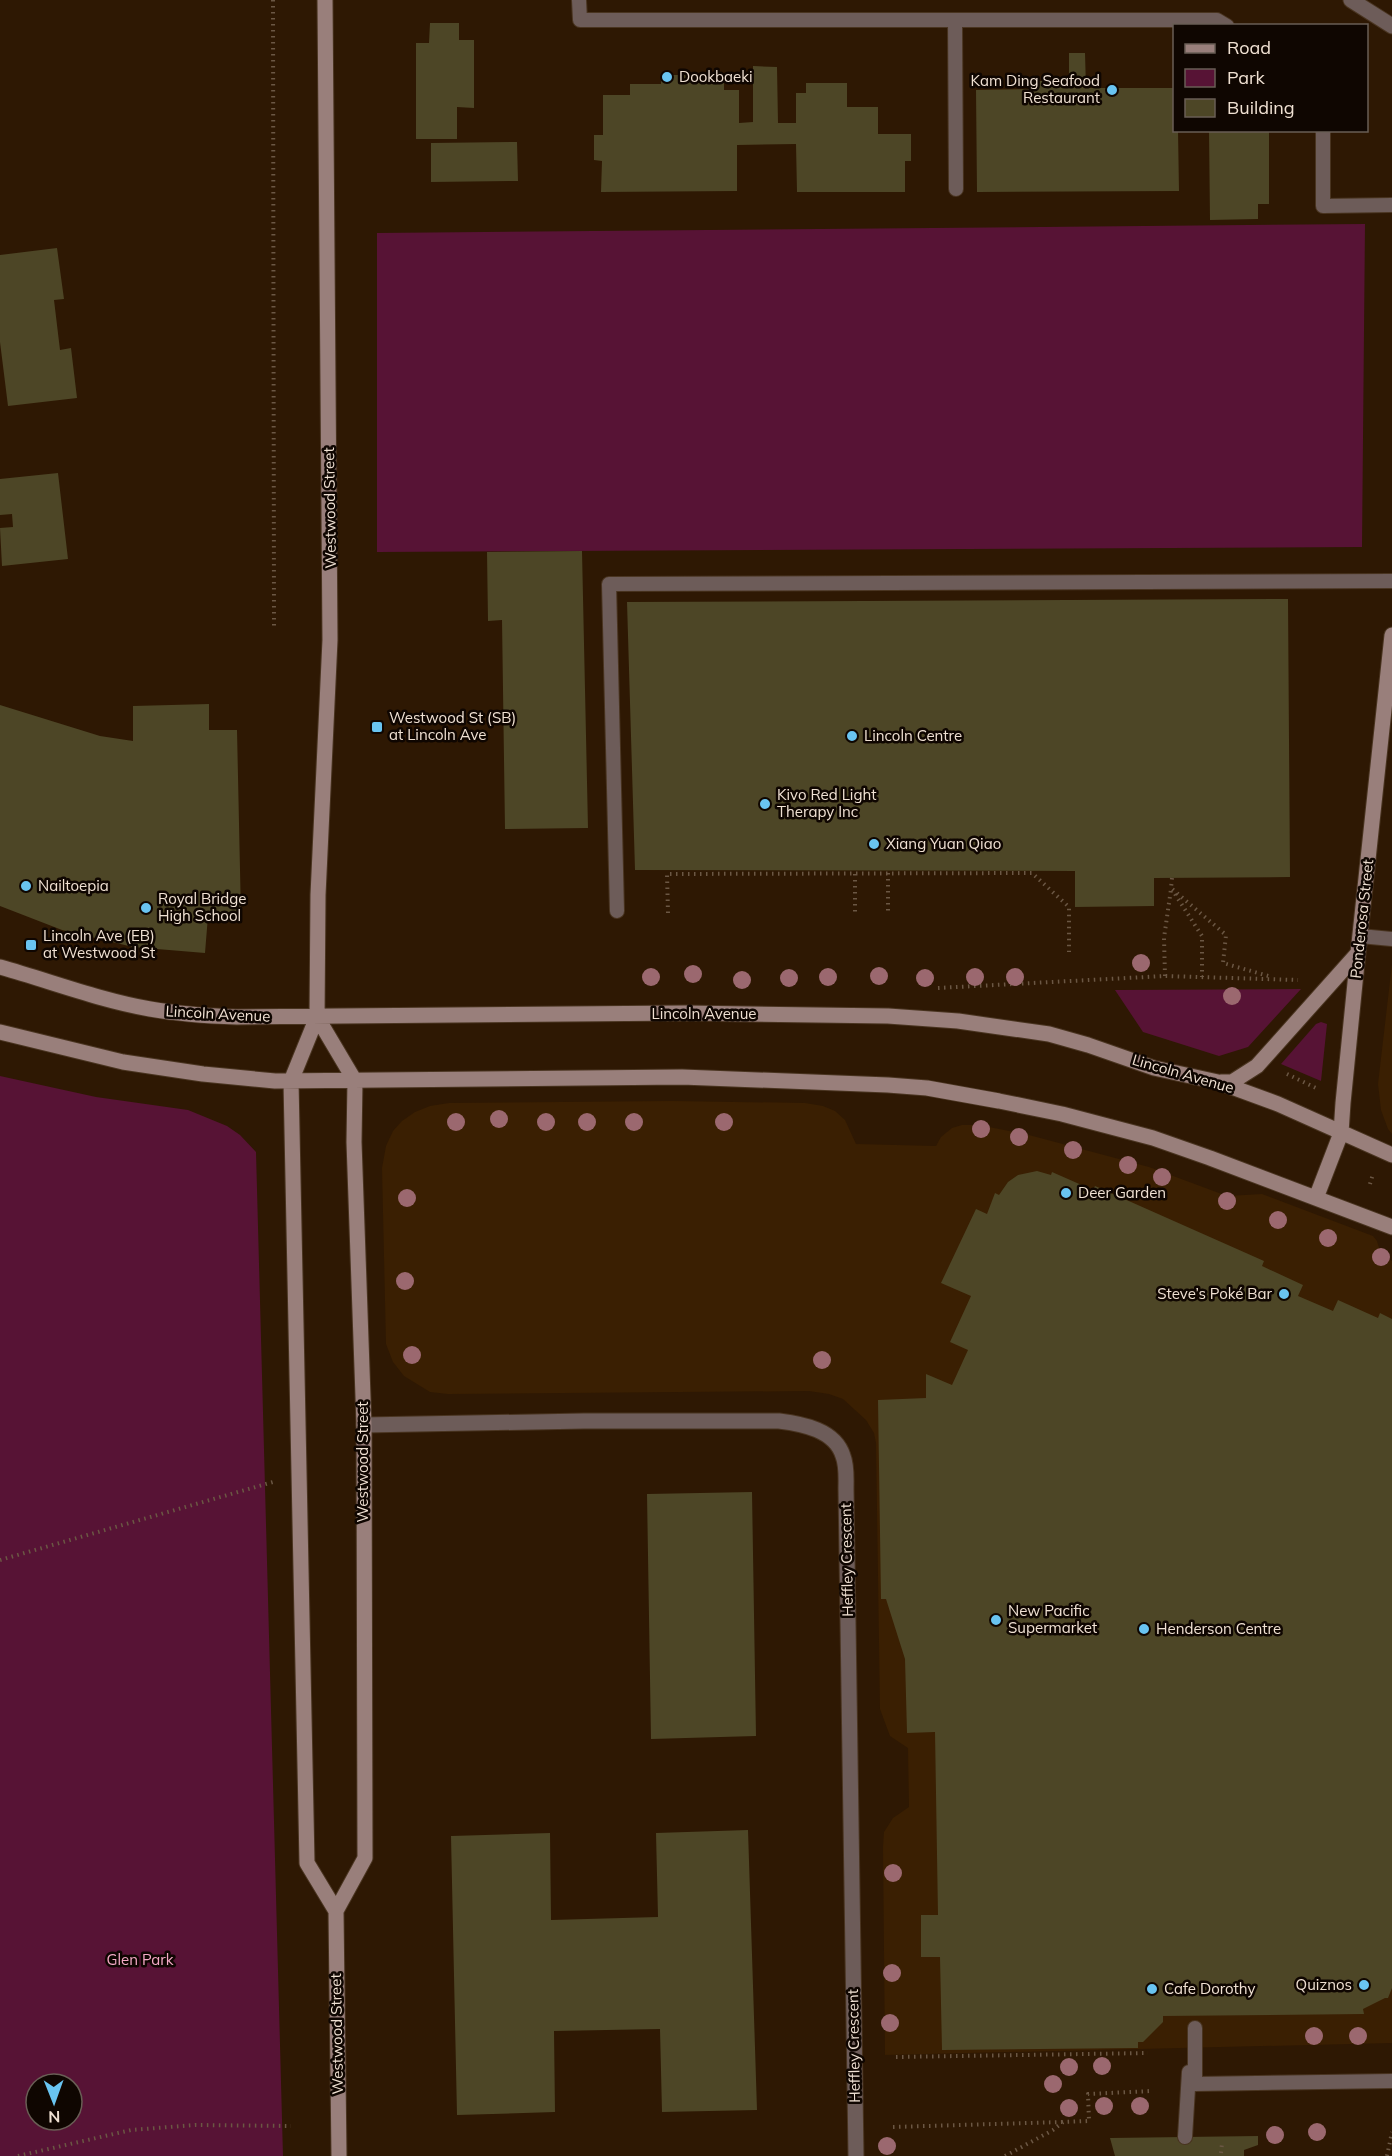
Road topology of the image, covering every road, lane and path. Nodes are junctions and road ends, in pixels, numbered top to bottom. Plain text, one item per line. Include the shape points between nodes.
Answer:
1 (273, 0) edge
2 (325, 0) edge
3 (579, 0) edge
4 (1351, 0) edge
5 (955, 20) junction
6 (1224, 24) edge
7 (1392, 26) edge
8 (1323, 132) edge
9 (956, 189) dead end
10 (1392, 205) edge
11 (1392, 581) edge
12 (274, 628) dead end
13 (1392, 635) edge
14 (888, 873) junction
15 (855, 874) junction
16 (1172, 878) dead end
17 (1172, 888) junction
18 (617, 911) dead end
19 (855, 912) dead end
20 (888, 912) dead end
21 (668, 913) dead end
22 (1360, 936) junction
23 (1392, 939) edge
24 (1069, 952) dead end
25 (1358, 953) junction
26 (0, 967) edge
27 (1165, 976) junction
28 (1202, 977) junction
29 (1279, 979) junction
30 (1300, 980) dead end
31 (938, 988) dead end
32 (316, 1017) junction
33 (0, 1032) edge
34 (1283, 1072) dead end
35 (291, 1081) junction
36 (356, 1081) junction
37 (1218, 1082) junction
38 (1321, 1091) dead end
39 (1341, 1133) junction
40 (1392, 1155) edge
41 (1316, 1198) junction
42 (1392, 1227) edge
43 (364, 1425) junction
44 (275, 1482) dead end
45 (0, 1560) edge
46 (336, 1911) junction
47 (1148, 2053) dead end
48 (896, 2057) dead end
49 (1392, 2081) edge
50 (1151, 2091) dead end
51 (1063, 2122) junction
52 (291, 2126) dead end
53 (893, 2127) dead end
54 (1392, 2132) edge
55 (1185, 2137) dead end
56 (1222, 2143) dead end
57 (1221, 2153) dead end
58 (18, 2156) edge
59 (339, 2156) edge
60 (856, 2156) edge
61 (1005, 2156) edge
62 (1387, 2156) edge

1 - 12 path
2 - 32 main road, Westwood Street via 331,582
3 - 5 lane via 580,20
4 - 7 street
5 - 6 lane via 1217,20
5 - 9 lane
8 - 10 lane via 1323,206
11 - 18 lane via 609,584
13 - 22 main road, Ponderosa Street
14 - 15 path
14 - 20 path
14 - 24 path via 1032,873 1069,907
15 - 19 path
15 - 21 path via 667,874
16 - 17 path
17 - 27 path via 1164,938
17 - 28 path via 1202,936
17 - 29 path via 1226,935 1223,963
22 - 23 lane
22 - 25 main road, Ponderosa Street
25 - 37 main road via 1257,1066 1232,1082
25 - 39 main road, Ponderosa Street
26 - 32 main road, Lincoln Avenue via 160,1011 237,1017
27 - 28 path
27 - 31 path
28 - 29 path
29 - 30 path
32 - 35 main road, Westwood Street
32 - 36 main road
32 - 37 main road, Lincoln Avenue via 685,1013 953,1020 1049,1034 1154,1068
33 - 35 main road via 123,1062 231,1078
34 - 38 path
35 - 36 main road
35 - 46 main road, Westwood Street via 307,1863
36 - 41 main road via 682,1077 927,1088 1123,1130
36 - 43 main road, Westwood Street via 354,1143
37 - 39 main road, Lincoln Avenue
39 - 40 main road, Lincoln Avenue
39 - 41 main road, Ponderosa Street
41 - 42 main road
43 - 46 main road, Westwood Street via 365,1858
43 - 60 street, Heffley Crescent via 779,1421 814,1428 837,1444 843,1455 846,1489
44 - 45 path
46 - 59 main road, Westwood Street
47 - 48 path
49 - 55 lane via 1195,2084 1194,2022
50 - 51 path via 1088,2094 1089,2121
51 - 53 path
51 - 61 path
52 - 58 path via 195,2125 131,2130
54 - 62 path
56 - 57 path

